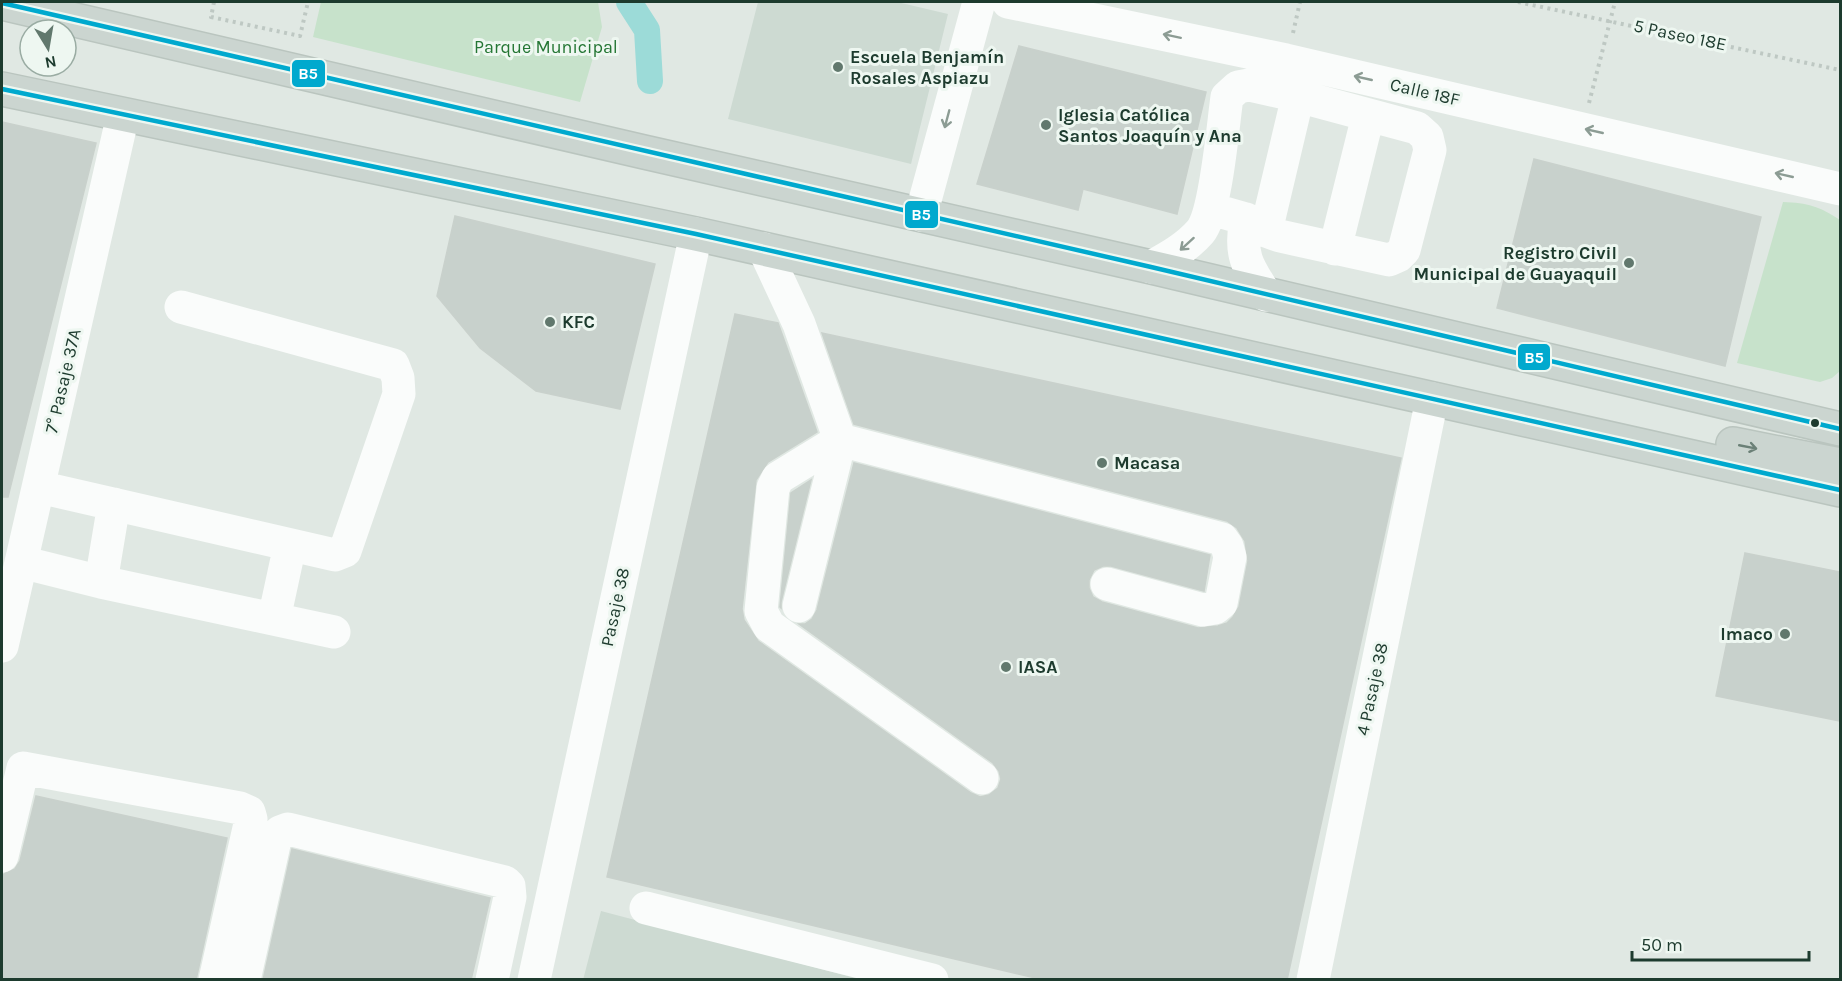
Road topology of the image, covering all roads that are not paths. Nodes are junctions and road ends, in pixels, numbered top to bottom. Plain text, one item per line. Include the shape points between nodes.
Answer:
1 (979, 2) edge
2 (1008, 2) edge
3 (2, 3) edge
4 (2, 76) edge
5 (16, 92) edge
6 (1298, 96) junction
7 (123, 115) junction
8 (1368, 116) junction
9 (1840, 189) edge
10 (1211, 209) junction
11 (921, 215) junction
12 (1256, 225) junction
13 (696, 234) junction
14 (764, 249) junction
15 (1335, 249) junction
16 (1151, 267) junction
17 (1266, 295) junction
18 (181, 307) dead end
19 (1432, 399) junction
20 (1504, 415) junction
21 (1840, 429) edge
22 (840, 440) junction
23 (1840, 465) edge
24 (39, 487) junction
25 (1840, 490) edge
26 (114, 504) junction
27 (290, 545) junction
28 (21, 562) junction
29 (101, 582) junction
30 (1107, 585) dead end
31 (799, 606) dead end
32 (274, 618) junction
33 (334, 632) dead end
34 (2, 646) edge
35 (12, 765) edge
36 (982, 778) dead end
37 (2, 856) edge
38 (646, 908) dead end
39 (215, 980) edge
40 (244, 980) edge
41 (492, 980) edge
42 (534, 980) edge
43 (932, 980) edge
44 (1312, 980) edge

1 -> 11 street
9 -> 2 street, Calle 18F via 1286,60
3 - 11 main road
4 - 5 main road
5 - 7 main road
6 - 8 street
6 - 10 street via 1249,85 1238,87 1227,97
6 - 12 street
7 - 13 main road
7 - 24 street, 7° Pasaje 37A
8 - 15 street
8 - 15 street via 1417,128 1427,137 1430,150 1404,250 1389,260
10 - 12 street
10 -> 16 street via 1202,231
11 - 16 main road
12 - 15 street
12 - 17 street via 1242,237 1246,264
13 - 14 main road
13 - 42 street, Pasaje 38
14 - 19 main road
14 - 22 street via 799,324
16 - 17 main road
17 - 21 main road
18 - 27 street via 393,365 399,394 345,551 335,555
19 - 20 main road
19 - 44 street, 4 Pasaje 38
20 -> 23 main road via 1571,412
20 - 25 main road
22 - 30 street via 1222,539 1229,551 1221,603 1215,608 1203,610
22 - 31 street
22 - 36 street via 778,478 773,488 761,611 769,626
24 - 26 street
24 - 28 street, 7° Pasaje 37A
26 - 27 street
26 - 29 street
27 - 32 street
28 - 29 street
28 - 34 street, 7° Pasaje 37A
29 - 32 street
32 - 33 street
35 - 37 street
35 - 39 street via 249,812 251,819
38 - 43 street
40 - 41 street via 275,840 288,829 505,882 510,897

